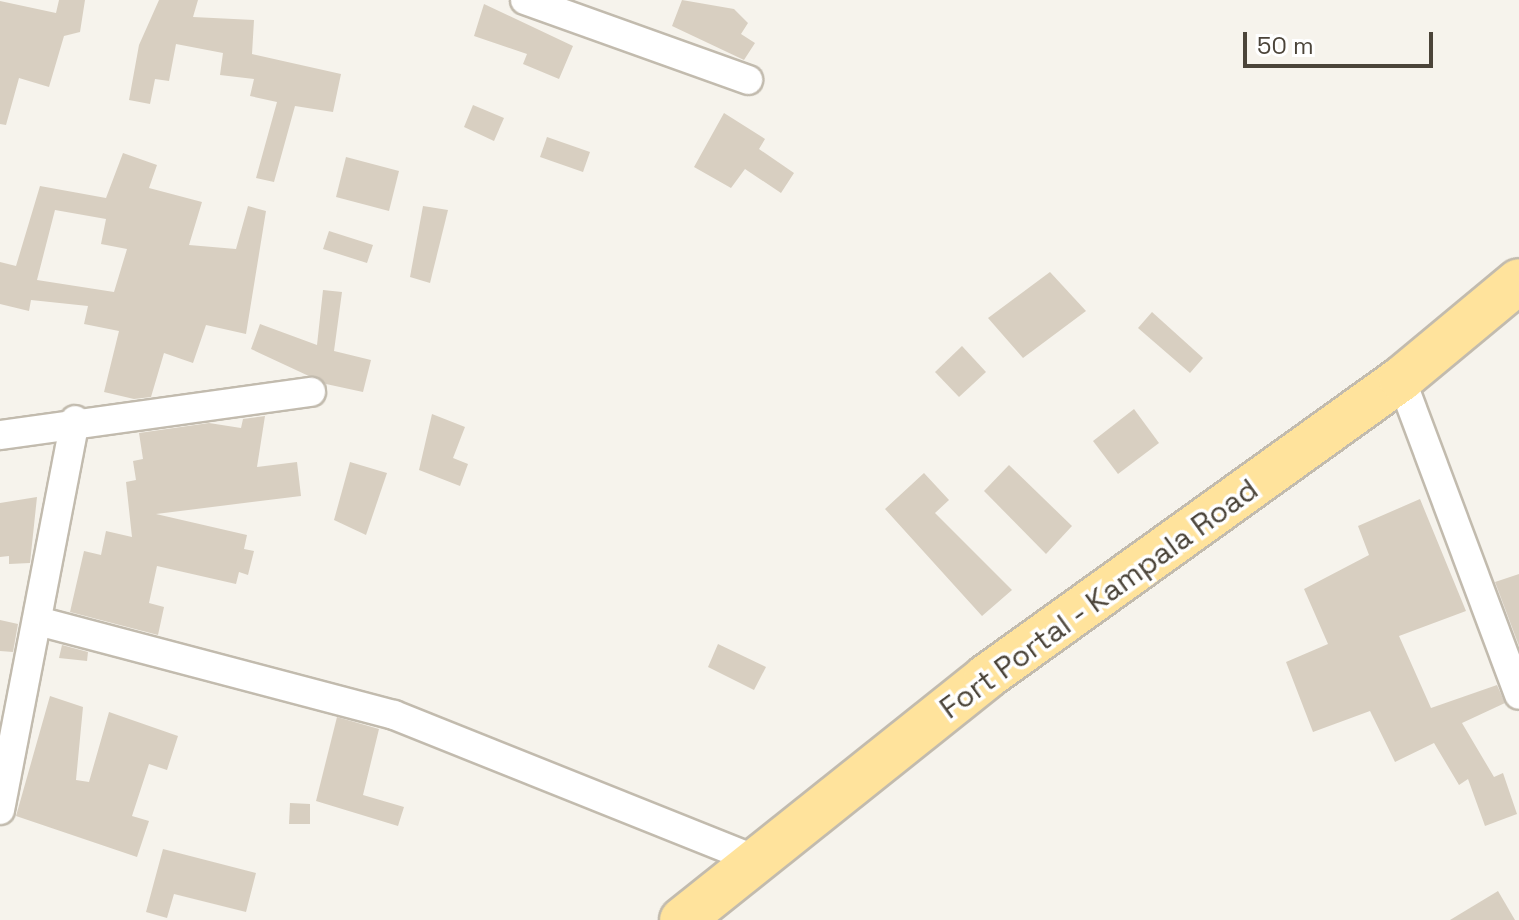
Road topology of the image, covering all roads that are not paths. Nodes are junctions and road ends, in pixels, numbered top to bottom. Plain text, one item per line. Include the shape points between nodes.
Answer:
1 (525, 0) edge
2 (748, 80) dead end
3 (1519, 281) edge
4 (1401, 379) junction
5 (311, 392) dead end
6 (75, 420) junction
7 (0, 435) edge
8 (38, 621) junction
9 (1519, 695) edge
10 (0, 810) edge
11 (761, 862) junction
12 (682, 920) edge

1 - 2 street
3 - 4 main road, Fort Portal - Kampala Road
4 - 9 street
4 - 11 main road, Fort Portal - Kampala Road via 986,677
5 - 6 street
6 - 7 street
6 - 8 street
8 - 10 street
8 - 11 street via 394,715
11 - 12 main road, Fort Portal - Kampala Road

